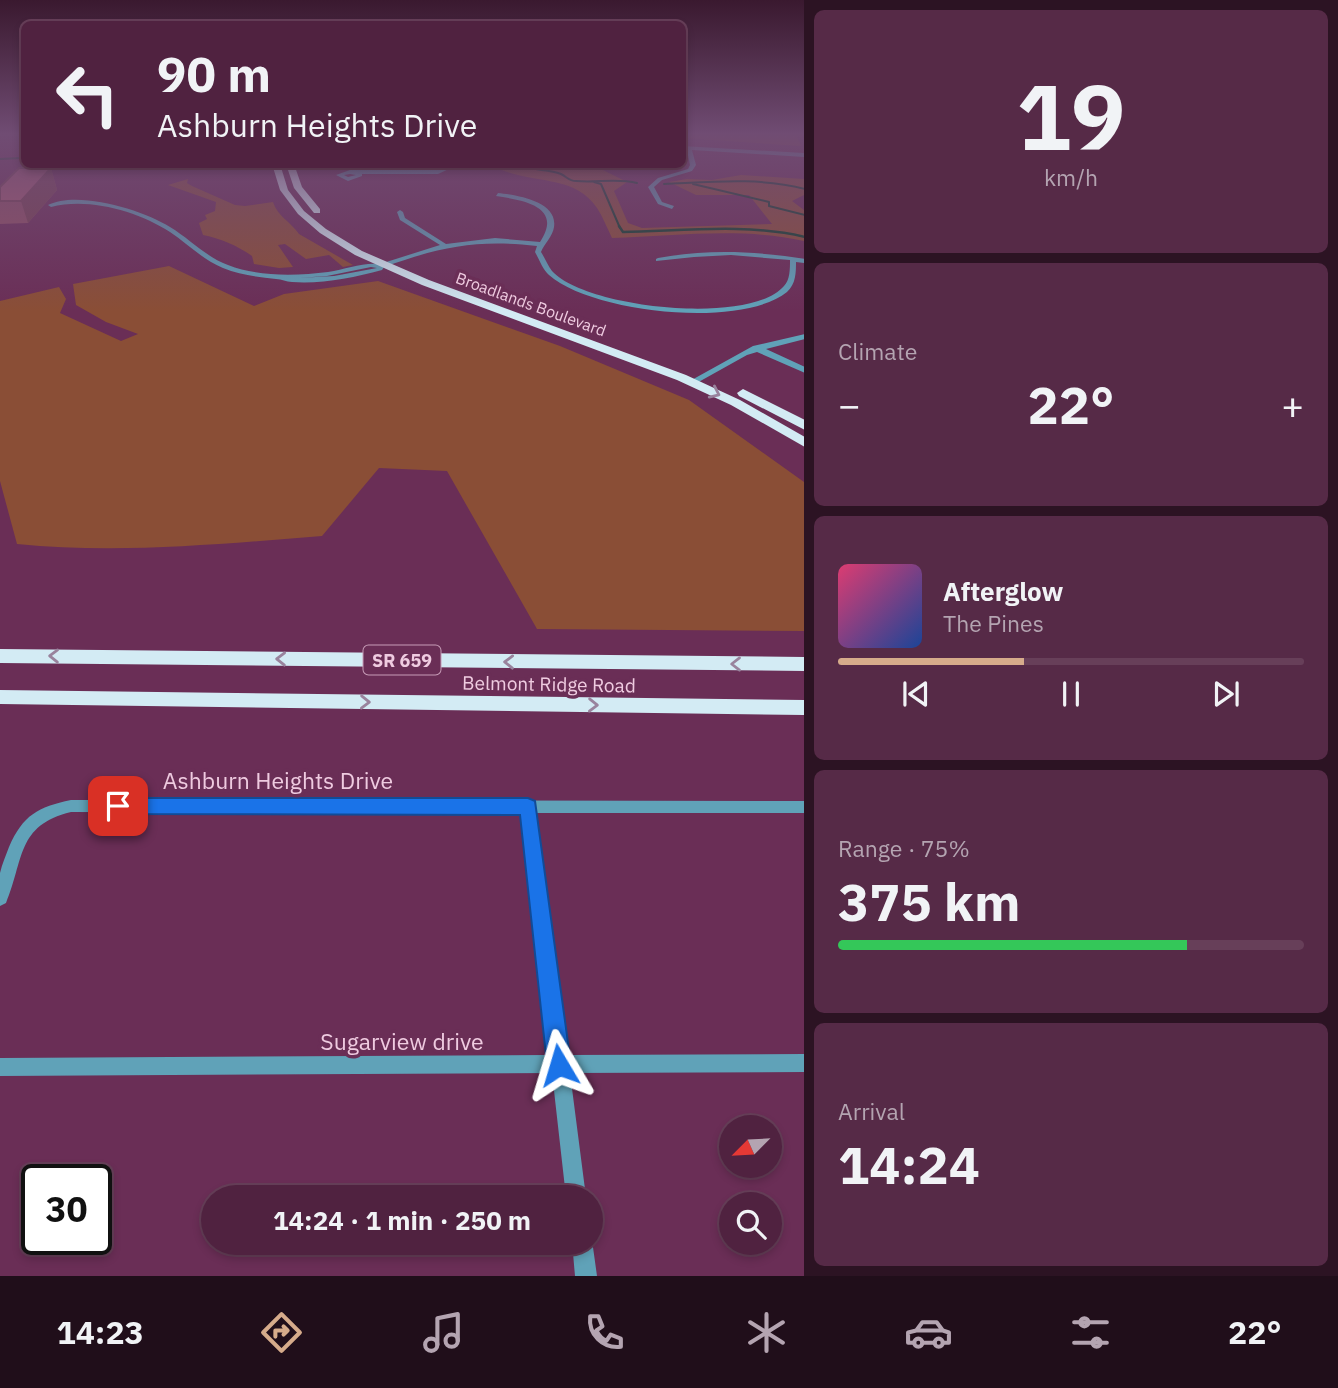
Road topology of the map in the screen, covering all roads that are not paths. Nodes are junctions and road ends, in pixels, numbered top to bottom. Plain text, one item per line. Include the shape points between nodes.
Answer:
1 (286, 193) edge
2 (302, 193) edge
3 (654, 193) edge
4 (498, 195) dead end
5 (101, 206) junction
6 (672, 207) dead end
7 (400, 212) dead end
8 (443, 244) junction
9 (540, 244) junction
10 (793, 259) junction
11 (658, 260) dead end
12 (804, 261) edge
13 (386, 264) junction
14 (804, 336) edge
15 (756, 348) junction
16 (804, 371) edge
17 (703, 375) junction
18 (692, 382) junction
19 (804, 426) edge
20 (804, 443) edge
21 (0, 656) edge
22 (804, 664) edge
23 (0, 697) edge
24 (804, 708) edge
25 (528, 807) junction
26 (804, 807) edge
27 (0, 898) edge
28 (804, 1063) edge
29 (559, 1065) junction
30 (0, 1067) edge
31 (574, 1185) edge
32 (584, 1255) edge
33 (586, 1276) edge

1 - 13 main road, Broadlands Boulevard via 305,216 346,246
2 - 13 main road, Broadlands Boulevard via 317,211
3 - 6 street via 660,203
4 - 9 street via 521,198 546,213 551,227
5 - 5 street via 65,202 50,206 57,209
5 - 13 street via 159,223 228,268 288,281 331,279 370,272
7 - 8 street via 402,219
8 - 9 street via 488,239
8 - 13 street
9 - 10 street via 542,265 564,282 625,304 676,311 743,306 774,297 791,281
10 - 11 street via 733,254
10 - 12 street
13 - 17 main road, Broadlands Boulevard
13 - 18 main road, Broadlands Boulevard
14 - 15 street
15 - 16 street
15 - 17 street
17 - 18 street
17 - 19 main road, Broadlands Boulevard
18 -> 20 main road, Broadlands Boulevard
22 -> 21 main road, Belmont Ridge Road / SR 659
23 -> 24 main road, Belmont Ridge Road / SR 659
25 - 26 street, Ashburn Heights Drive
25 - 27 street, Ashburn Heights Drive via 54,808 24,829
25 - 29 street
28 - 29 street, Sugarview drive
29 - 30 street, Sugarview drive
29 - 31 street
32 - 33 street

